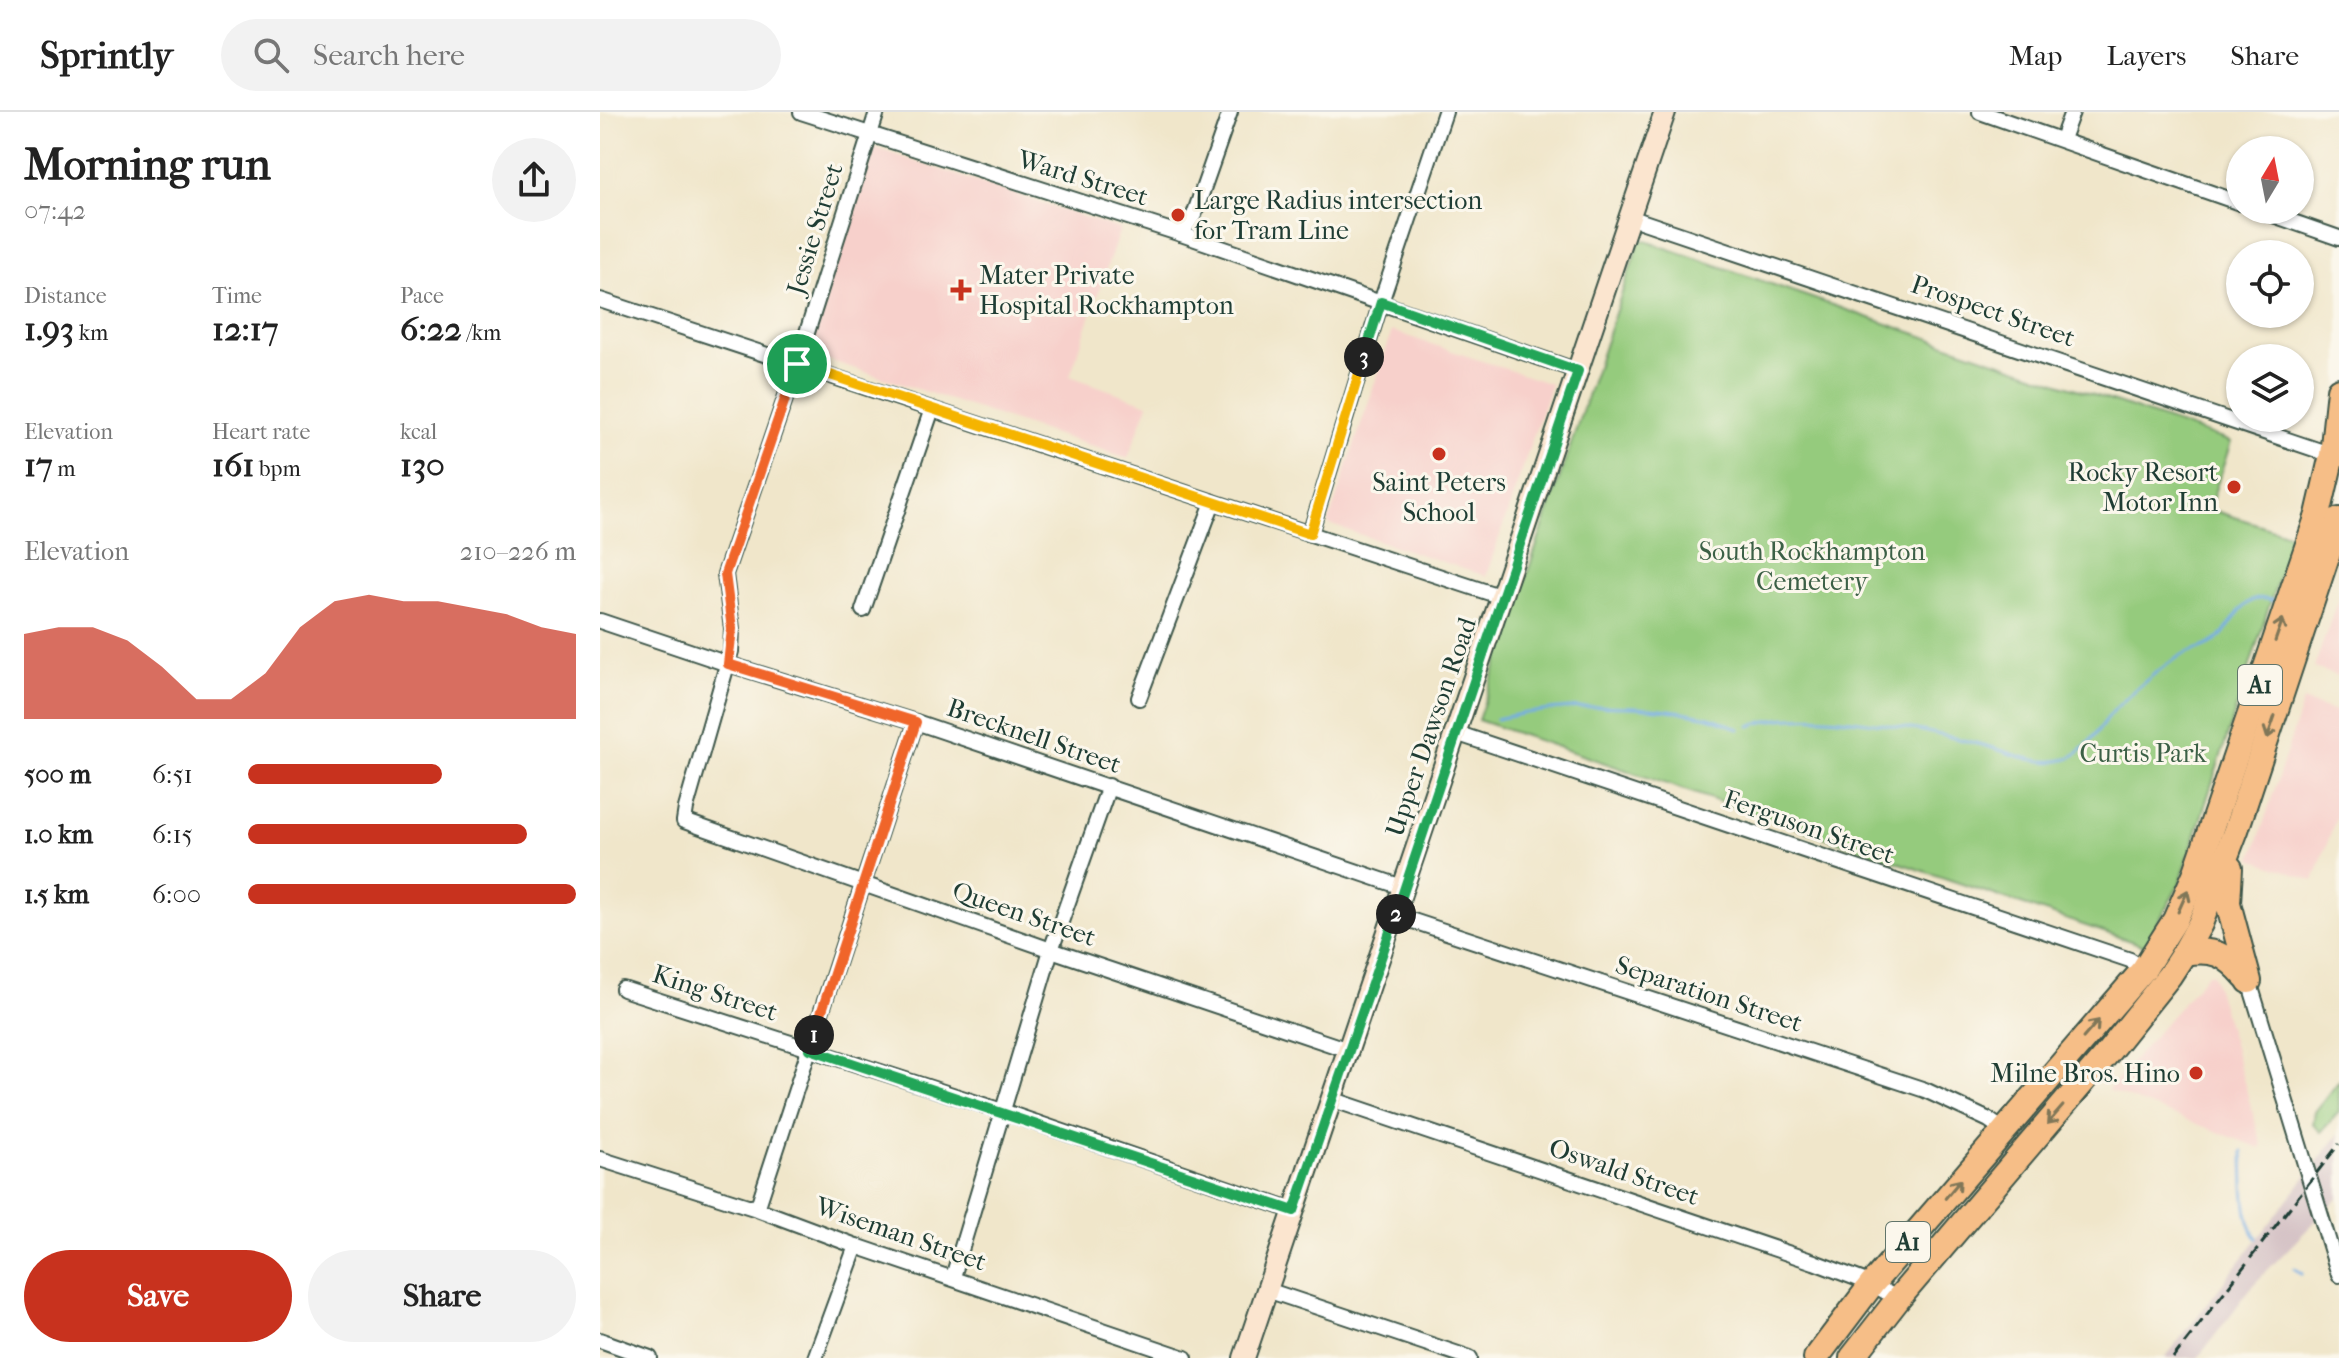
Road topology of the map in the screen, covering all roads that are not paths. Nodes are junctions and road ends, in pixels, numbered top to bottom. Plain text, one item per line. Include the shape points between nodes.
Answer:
1 (801, 112) edge
2 (877, 112) edge
3 (1230, 112) edge
4 (1445, 112) edge
5 (1665, 112) edge
6 (1980, 112) edge
7 (2072, 112) edge
8 (869, 135) junction
9 (2062, 139) junction
10 (2226, 198) edge
11 (1629, 217) junction
12 (2299, 224) edge
13 (1181, 234) junction
14 (2339, 238) edge
15 (600, 300) edge
16 (1381, 302) junction
17 (797, 364) junction
18 (1578, 371) junction
19 (2339, 390) edge
20 (932, 409) junction
21 (2336, 456) edge
22 (1213, 502) junction
23 (2339, 520) edge
24 (1310, 534) junction
25 (1502, 597) junction
26 (863, 610) dead end
27 (600, 621) edge
28 (728, 664) junction
29 (1139, 698) dead end
30 (916, 722) junction
31 (1456, 733) junction
32 (1109, 786) junction
33 (684, 821) joint
34 (2236, 830) junction
35 (864, 884) junction
36 (1405, 888) junction
37 (1395, 915) junction
38 (1051, 950) junction
39 (2184, 953) junction
40 (2144, 969) junction
41 (2249, 981) junction
42 (623, 989) dead end
43 (810, 1049) junction
44 (1348, 1050) junction
45 (1331, 1099) junction
46 (1002, 1111) junction
47 (2003, 1130) junction
48 (600, 1159) edge
49 (757, 1209) junction
50 (1294, 1211) junction
51 (856, 1246) junction
52 (2339, 1275) edge
53 (953, 1277) junction
54 (1872, 1284) junction
55 (1267, 1290) junction
56 (1898, 1299) junction
57 (600, 1340) edge
58 (650, 1358) edge
59 (815, 1358) edge
60 (1185, 1358) edge
61 (1244, 1358) edge
62 (1470, 1358) edge
63 (1816, 1358) edge
64 (1852, 1358) edge

1 - 8 street, Ward Street
2 - 8 street, Jessie Street
3 - 13 street via 1194,215
4 - 16 street
5 - 11 street, Upper Dawson Road
6 - 9 street
7 - 9 street
8 - 13 street, Ward Street
8 - 17 street, Jessie Street
9 - 10 street
11 - 18 street, Upper Dawson Road
11 - 21 street, Prospect Street
12 - 14 street
13 - 16 street, Ward Street
15 - 17 street
16 - 18 street, Ward Street
16 - 24 street
17 - 20 street
17 - 28 street, Jessie Street via 725,574 732,629
18 - 25 street, Upper Dawson Road
19 - 21 highway, A1
20 - 22 street
20 - 26 street
40 -> 21 highway, A1 via 2175,920 2196,872
22 - 24 street
22 - 29 street
23 -> 34 highway, A1
24 - 25 street
25 - 31 street, Upper Dawson Road
27 - 28 street, Brecknell Street
28 - 30 street, Brecknell Street
28 - 33 street, Jessie Street
30 - 32 street, Brecknell Street
30 - 35 street
31 - 36 street, Upper Dawson Road
31 - 40 street, Ferguson Street
32 - 36 street, Brecknell Street
32 - 38 street
33 - 35 street, Queen Street
34 - 39 highway, A1
34 - 41 highway via 2228,903
35 - 38 street, Queen Street
35 - 43 street
36 - 37 street, Upper Dawson Road
37 - 44 street, Upper Dawson Road
37 - 47 street, Separation Street via 1925,1090
38 - 44 street, Queen Street
38 - 46 street
39 - 41 highway via 2223,955
39 -> 56 highway, A1 via 2063,1106
47 -> 40 highway, A1
41 - 52 street
42 - 43 street, King Street
43 - 46 street, King Street
43 - 49 street
44 - 45 street, Upper Dawson Road
45 - 50 street, Upper Dawson Road
45 - 54 street, Oswald Street
46 - 50 street, King Street
46 - 53 street
54 -> 47 highway, A1
48 - 49 street, Wiseman Street
49 - 51 street, Wiseman Street
50 - 55 street, Upper Dawson Road
51 - 53 street, Wiseman Street
51 - 59 street
53 - 60 street, Wiseman Street
54 - 56 street, Oswald Street
54 - 63 highway, A1
55 - 61 street, Upper Dawson Road
55 - 62 street
56 - 64 highway, A1
57 - 58 street

